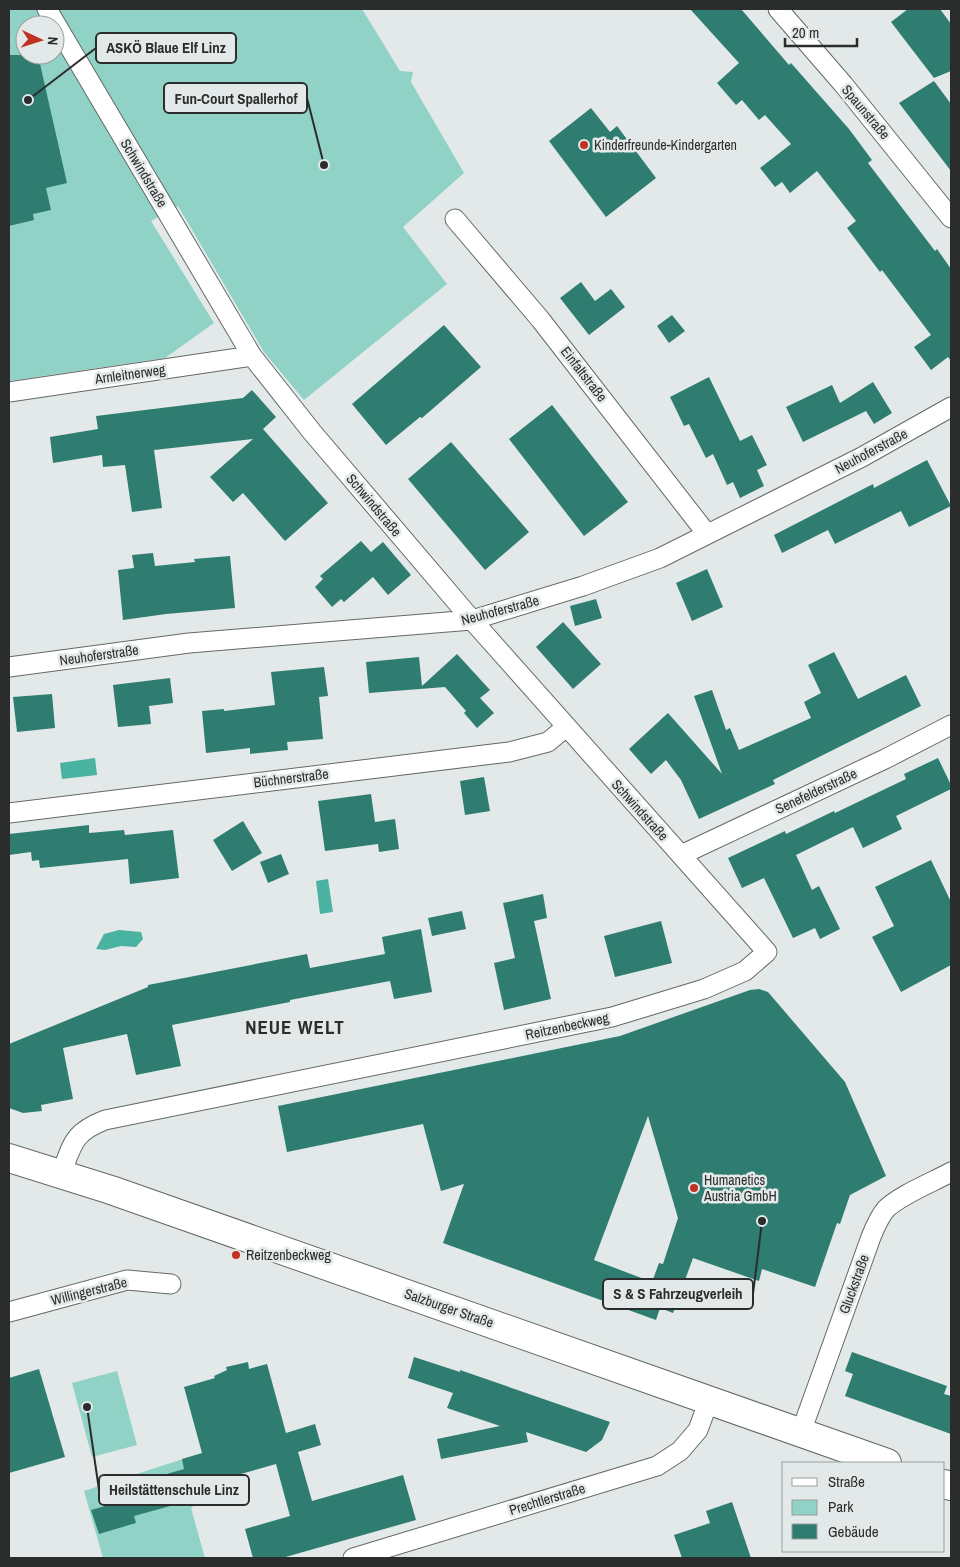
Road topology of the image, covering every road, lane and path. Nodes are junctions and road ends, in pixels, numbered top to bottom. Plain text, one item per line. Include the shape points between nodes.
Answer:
1 (47, 9) edge
2 (778, 9) edge
3 (951, 218) edge
4 (455, 219) dead end
5 (252, 356) junction
6 (9, 392) edge
7 (951, 407) edge
8 (708, 534) junction
9 (472, 620) junction
10 (9, 667) edge
11 (951, 725) edge
12 (566, 727) junction
13 (9, 813) edge
14 (681, 855) junction
15 (767, 952) joint
16 (9, 1158) edge
17 (951, 1172) edge
18 (61, 1174) junction
19 (171, 1284) dead end
20 (9, 1312) edge
21 (710, 1400) junction
22 (801, 1432) junction
23 (884, 1462) edge
24 (353, 1558) edge

1 - 5 street, Schwindstraße
2 - 3 street, Spaunstraße
4 - 8 street, Einfaltstraße via 540,319
5 - 6 street, Arnleitnerweg
5 - 9 street, Schwindstraße via 312,432
7 - 8 street, Neuhoferstraße via 862,457
8 - 9 street, Neuhoferstraße via 660,558
9 - 10 street, Neuhoferstraße via 189,643
9 - 12 street, Schwindstraße
11 - 14 street, Senefelderstraße
12 - 13 street, Büchnerstraße via 548,742 509,752
12 - 14 street, Schwindstraße
14 - 15 street, Schwindstraße
15 - 18 street, Reitzenbeckweg via 745,971 704,989 612,1016 104,1120 75,1138
16 - 18 main road, Salzburger Straße
17 - 22 street, Gluckstraße via 902,1198 887,1208 880,1218
18 - 21 main road, Salzburger Straße
19 - 20 street, Willingerstraße via 128,1280
21 - 22 main road, Salzburger Straße
21 - 24 street, Prechtlerstraße via 698,1430 680,1451 657,1466
22 - 23 main road, Salzburger Straße

